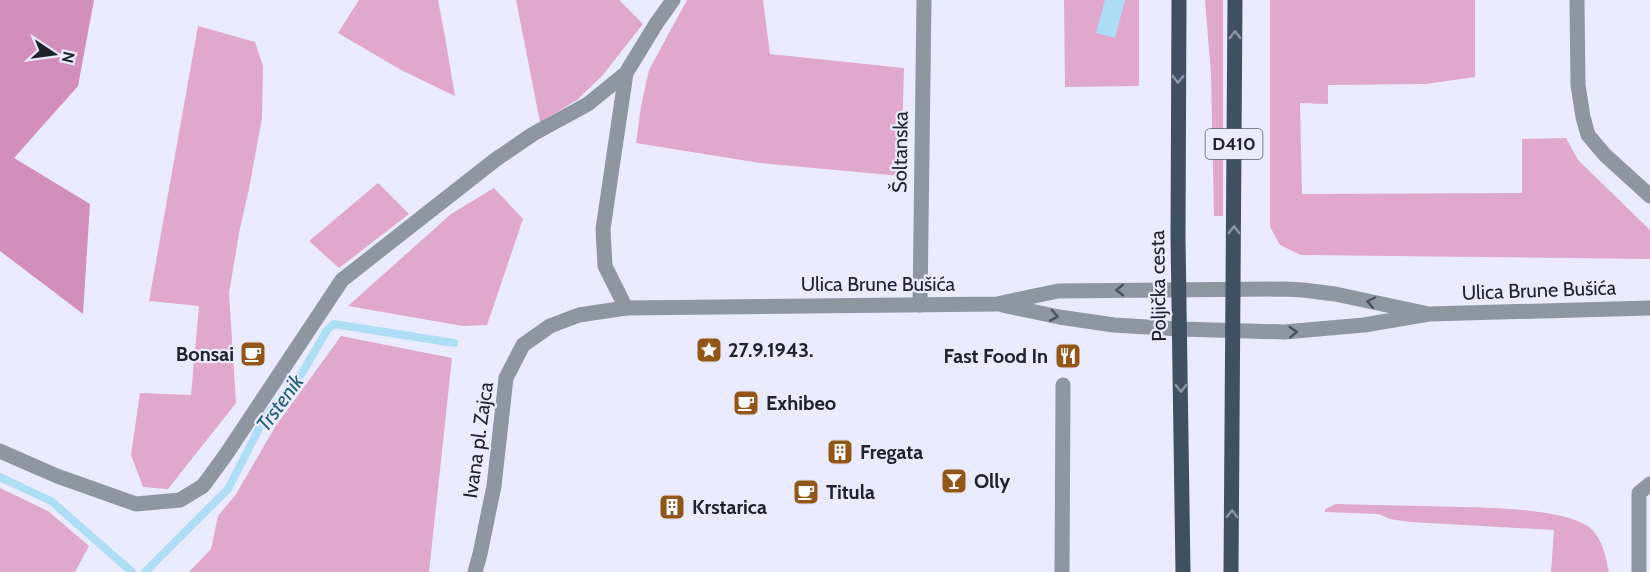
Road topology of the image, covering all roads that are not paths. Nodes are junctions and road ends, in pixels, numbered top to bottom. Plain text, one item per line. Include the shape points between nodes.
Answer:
1 (673, 0) edge
2 (924, 0) edge
3 (1179, 0) edge
4 (1235, 0) edge
5 (1577, 0) edge
6 (626, 73) junction
7 (1650, 196) edge
8 (1179, 289) junction
9 (1234, 289) junction
10 (997, 304) junction
11 (920, 305) junction
12 (760, 306) joint
13 (626, 308) junction
14 (1650, 308) edge
15 (1429, 314) junction
16 (1180, 329) junction
17 (1234, 331) junction
18 (1063, 385) dead end
19 (0, 451) edge
20 (1650, 484) edge
21 (475, 572) edge
22 (1062, 572) edge
23 (1183, 572) edge
24 (1232, 572) edge
25 (1639, 572) edge

1 - 6 street
2 - 11 street, Šoltanska
3 -> 8 main road, Poljička cesta / D410
9 -> 4 main road, D410
5 - 7 street via 1578,85 1588,135
6 - 13 street via 603,229 605,266
6 - 19 street via 588,104 495,160 342,280 209,478 180,500 136,504
8 - 9 street, Ulica Brune Bušića
8 -> 10 street, Ulica Brune Bušića via 1058,291
8 - 16 main road, Poljička cesta / D410
15 -> 9 street, Ulica Brune Bušića via 1335,294
9 - 17 main road, D410
10 - 11 street, Ulica Brune Bušića
10 -> 16 street, Ulica Brune Bušića via 1114,325
11 - 12 street, Ulica Brune Bušića
12 - 13 street, Ivana pl. Zajca
13 - 21 street, Ivana pl. Zajca via 579,315 550,326 523,345 506,378 494,486
14 - 15 street, Ulica Brune Bušića
17 -> 15 street, Ulica Brune Bušića via 1322,330
16 - 17 street, Ulica Brune Bušića
16 -> 23 main road, Poljička cesta / D410
24 -> 17 main road, D410
18 - 22 street
20 - 25 street via 1639,493

